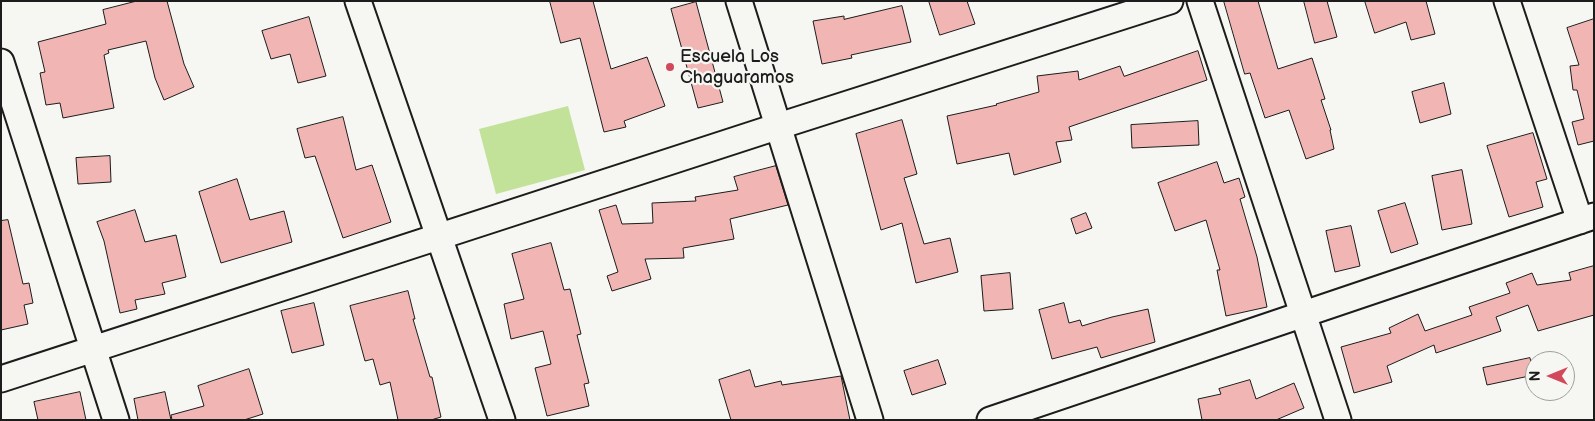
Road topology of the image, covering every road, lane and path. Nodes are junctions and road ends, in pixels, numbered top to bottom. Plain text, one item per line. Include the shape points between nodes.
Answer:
1 (358, 1) edge
2 (739, 1) edge
3 (1170, 1) edge
4 (1200, 1) edge
5 (1506, 1) edge
6 (1, 62) edge
7 (779, 126) junction
8 (1587, 219) edge
9 (439, 237) junction
10 (1304, 314) junction
11 (93, 350) junction
12 (1, 379) edge
13 (116, 420) edge
14 (502, 420) edge
15 (870, 420) edge
16 (990, 420) edge
17 (1338, 420) edge

1 - 9 street
2 - 7 street
3 - 7 street
4 - 10 street
5 - 8 street
6 - 11 street
7 - 9 street
7 - 15 street
8 - 10 street
9 - 11 street
9 - 14 street
10 - 16 street
10 - 17 street
11 - 12 street
11 - 13 street

